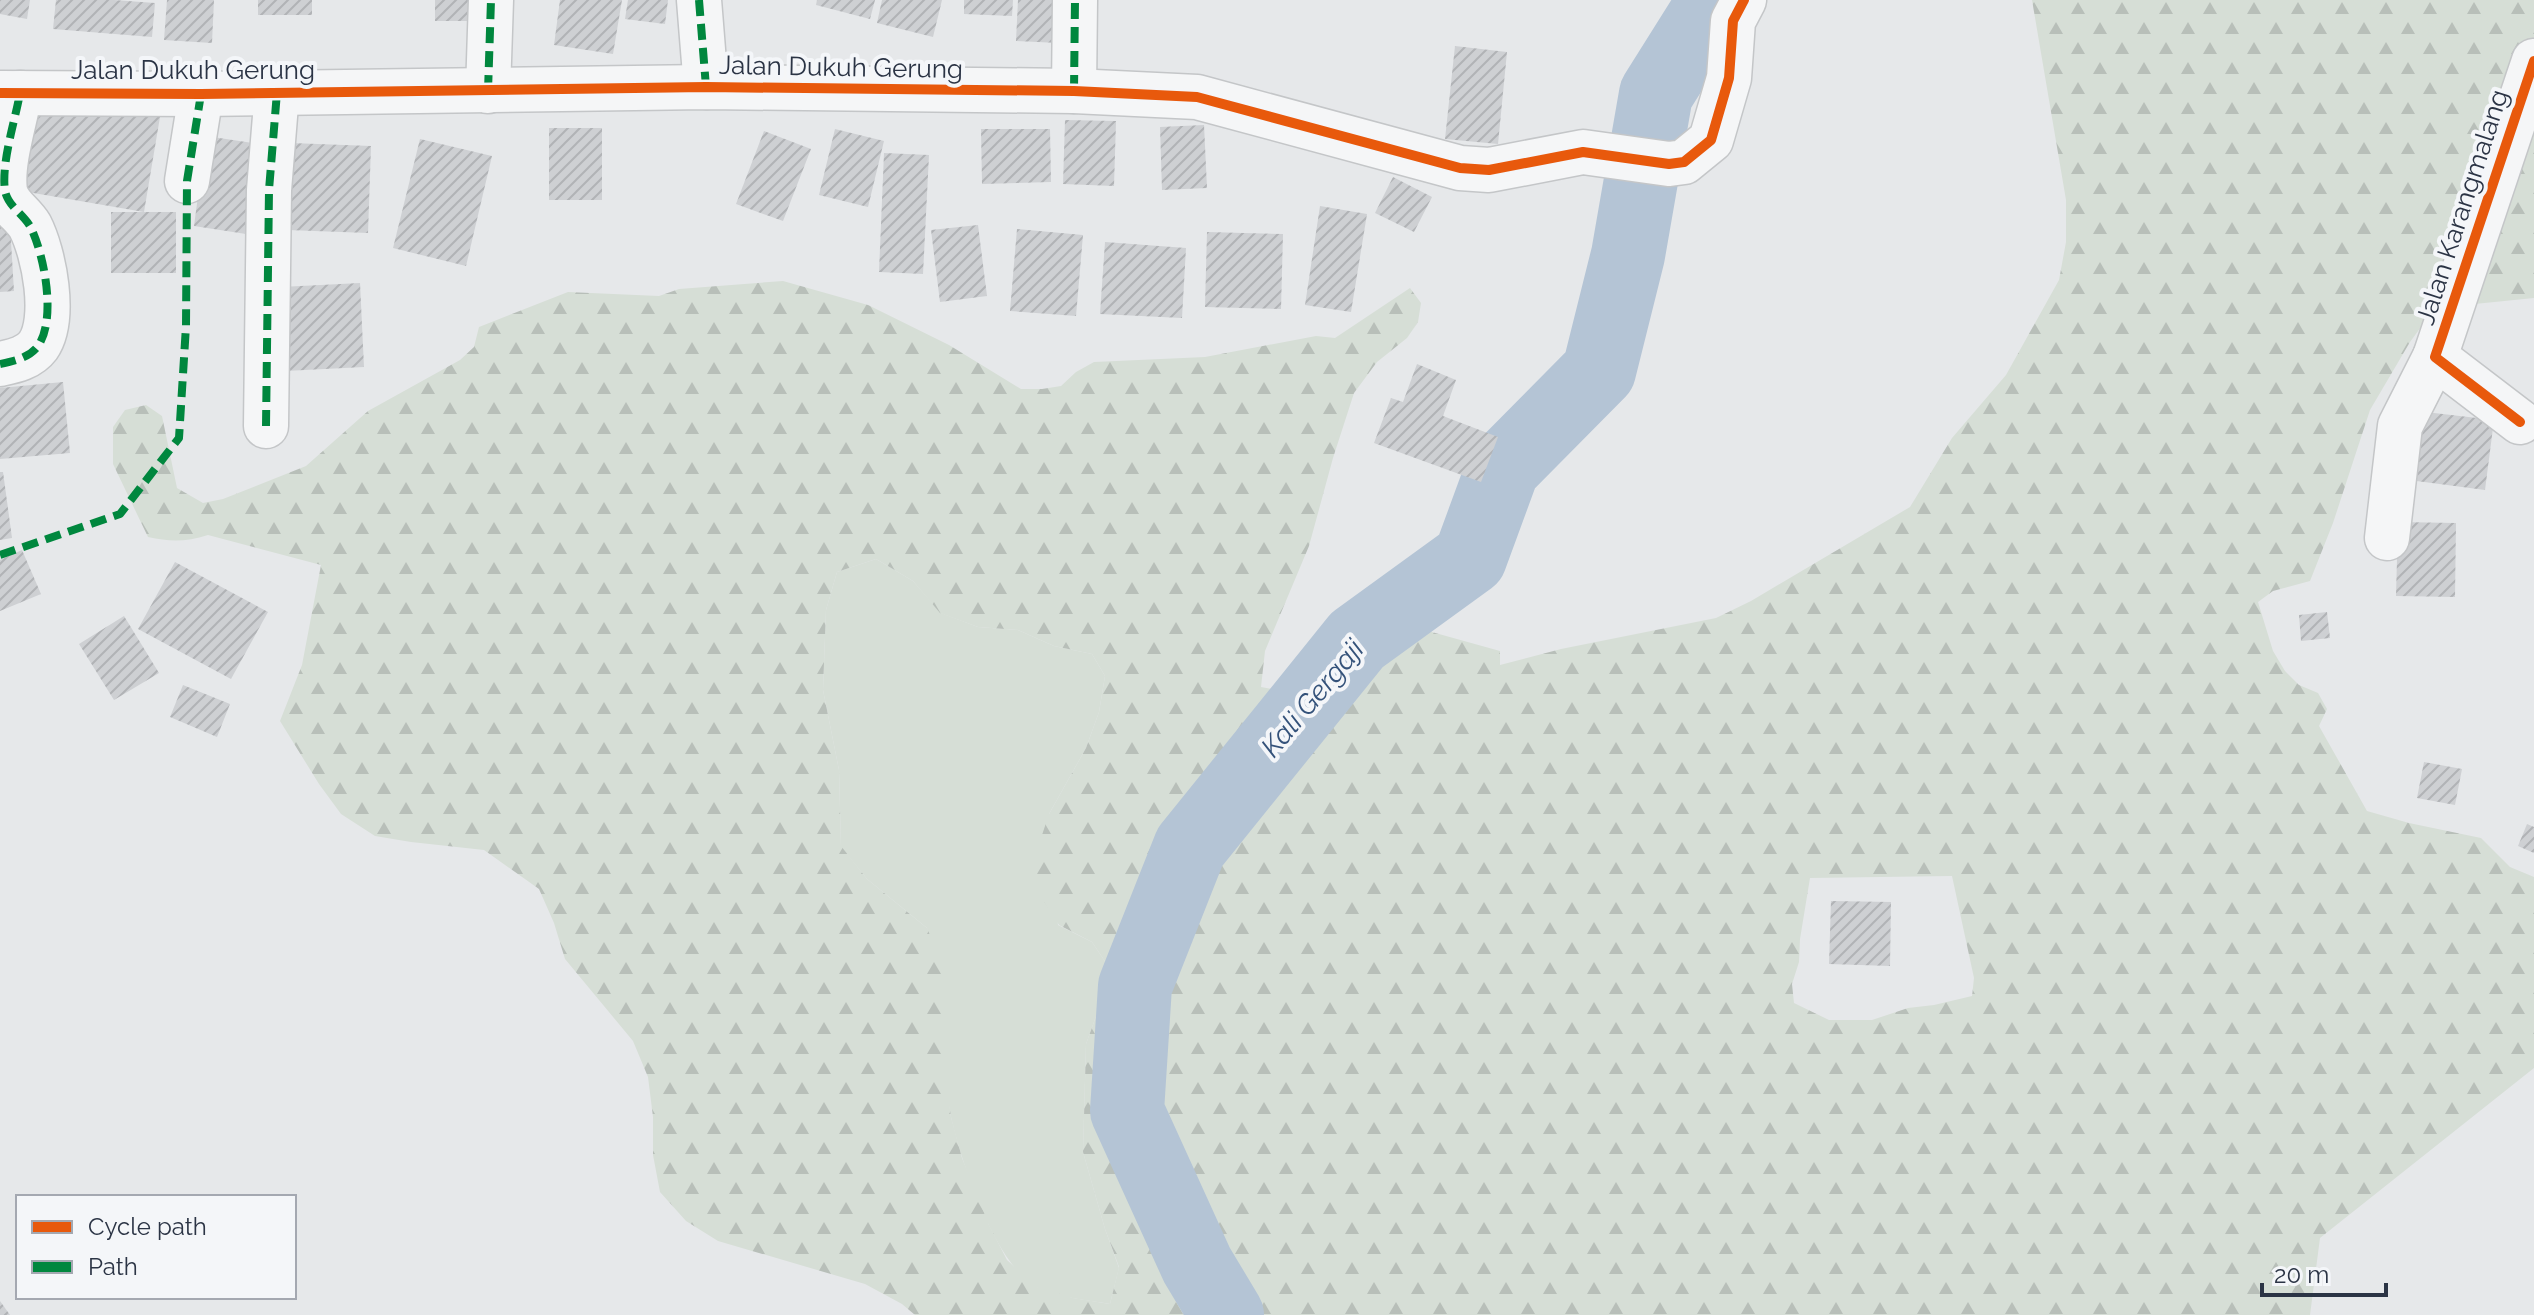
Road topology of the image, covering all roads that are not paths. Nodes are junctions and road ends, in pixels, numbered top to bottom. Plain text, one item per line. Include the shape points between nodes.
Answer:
1 (491, 0) edge
2 (699, 0) edge
3 (1075, 0) edge
4 (1744, 0) edge
5 (2534, 61) edge
6 (706, 87) junction
7 (488, 91) junction
8 (1074, 91) junction
9 (277, 92) junction
10 (10, 93) edge
11 (201, 94) junction
12 (187, 181) dead end
13 (2435, 357) junction
14 (0, 364) edge
15 (2520, 422) dead end
16 (266, 426) dead end
17 (2387, 538) dead end

1 - 7 street
2 - 6 street
3 - 8 street
4 - 8 street, Jalan Dukuh Gerung via 1733,21 1729,78 1711,140 1684,162 1583,152 1489,170 1460,168 1197,97
5 - 13 street, Jalan Karangmalang
6 - 7 street, Jalan Dukuh Gerung
6 - 8 street, Jalan Dukuh Gerung
7 - 9 street, Jalan Dukuh Gerung
9 - 11 street, Jalan Dukuh Gerung
9 - 16 street via 269,190
10 - 11 street, Jalan Dukuh Gerung
10 - 14 street via 7,198 29,226 37,247 48,312 39,345 28,356
11 - 12 street
13 - 15 street, Jalan Karangmalang
13 - 17 street, Jalan Karangmalang via 2400,426

